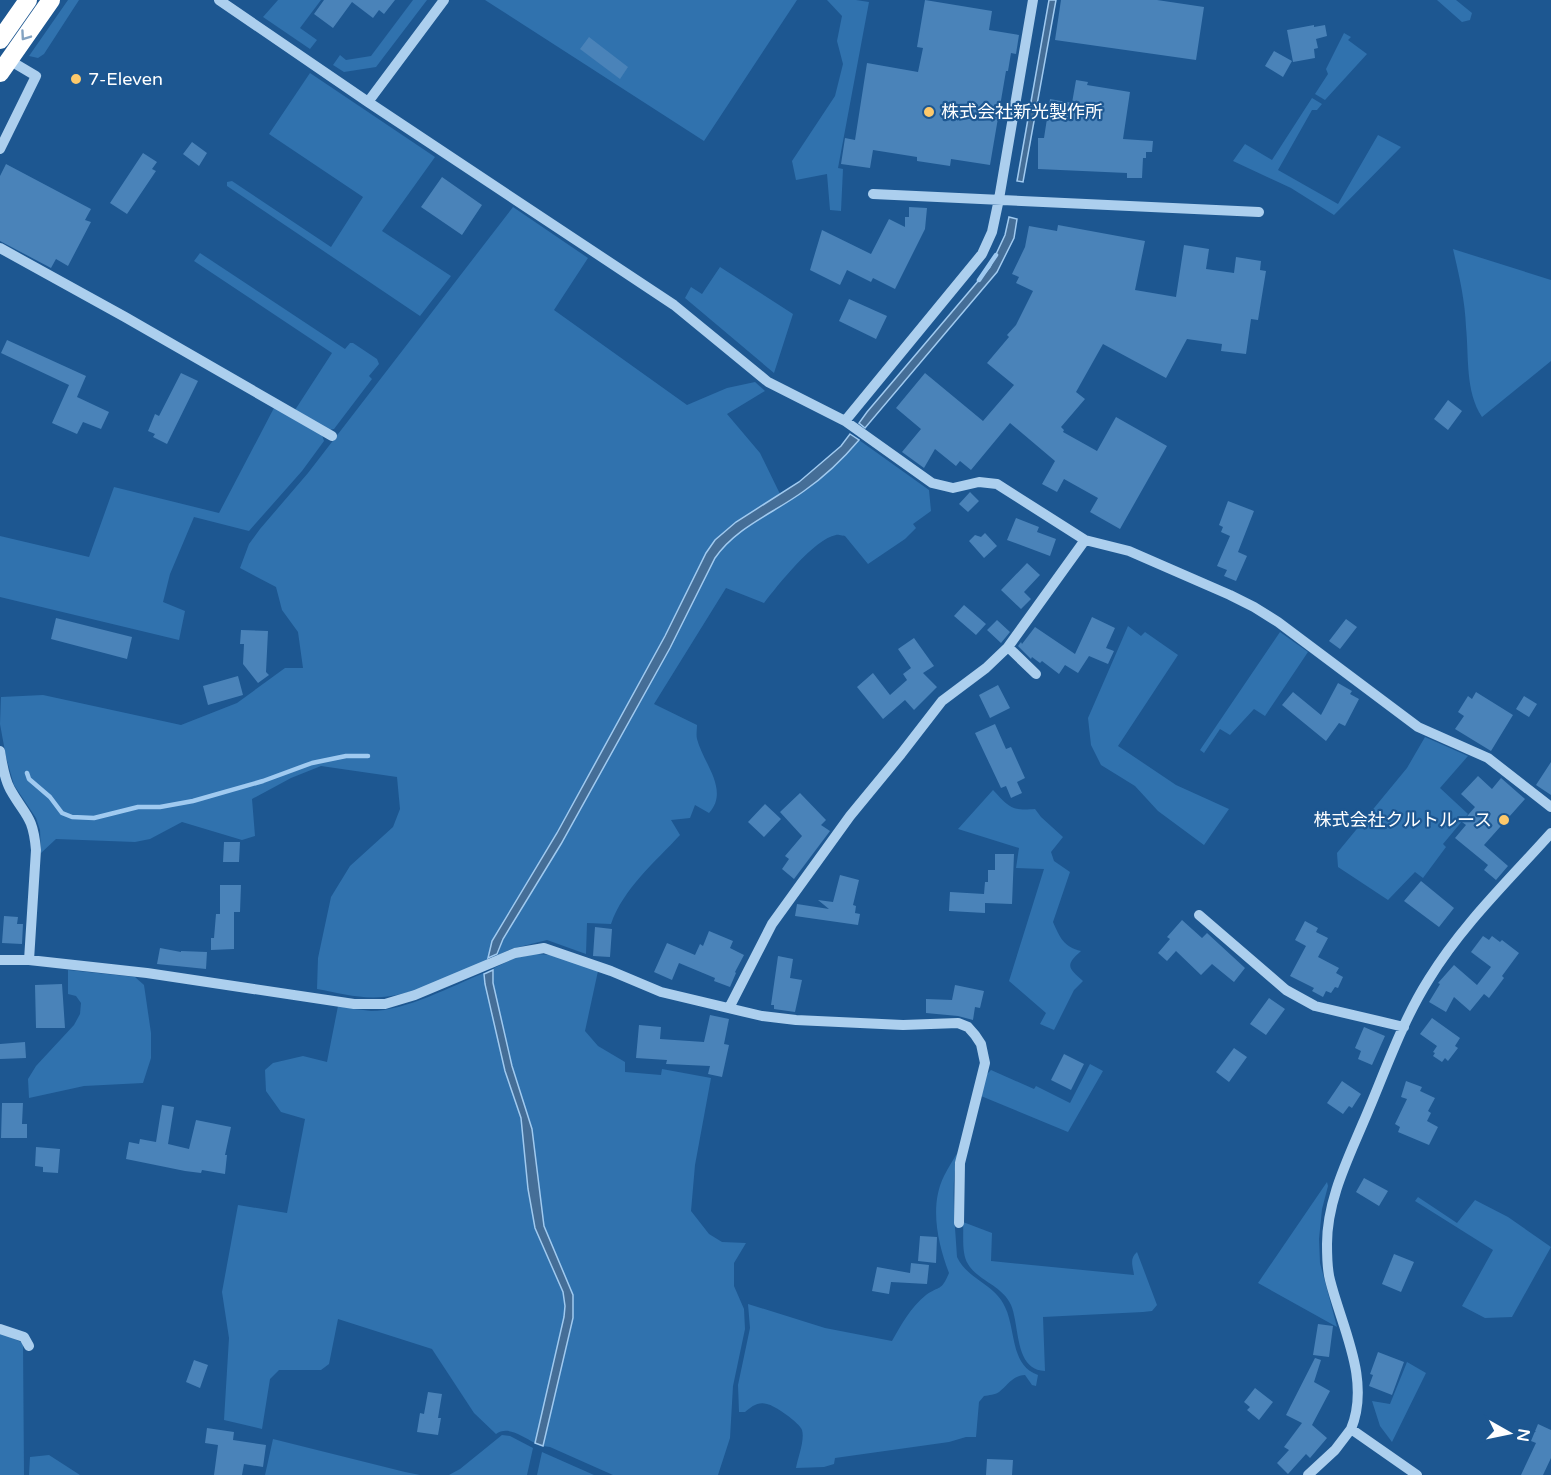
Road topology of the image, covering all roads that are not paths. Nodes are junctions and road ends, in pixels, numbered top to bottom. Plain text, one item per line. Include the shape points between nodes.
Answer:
1 (28, 0) edge
2 (51, 0) edge
3 (219, 0) edge
4 (444, 0) edge
5 (1034, 0) edge
6 (0, 40) edge
7 (5, 66) edge
8 (368, 102) junction
9 (0, 149) edge
10 (873, 194) dead end
11 (999, 199) junction
12 (1259, 212) dead end
13 (0, 248) edge
14 (845, 421) junction
15 (332, 436) dead end
16 (1085, 540) junction
17 (1008, 647) junction
18 (1036, 674) dead end
19 (0, 751) edge
20 (1551, 807) edge
21 (1551, 833) edge
22 (1199, 915) dead end
23 (0, 960) edge
24 (29, 960) junction
25 (729, 1008) junction
26 (1404, 1027) junction
27 (959, 1223) dead end
28 (0, 1329) edge
29 (29, 1346) dead end
30 (1351, 1429) junction
31 (1308, 1475) edge
32 (1417, 1475) edge

1 - 6 highway
2 -> 7 highway
3 - 8 street
4 - 8 street
5 - 11 street
7 - 9 street via 36,76
8 - 14 street via 674,305 768,382
10 - 11 street
11 - 12 street
11 - 14 street via 992,232 982,254
13 - 15 street
14 - 16 street via 932,483 953,489 979,482 997,484
16 - 17 street
16 - 20 street via 1129,551 1254,607 1418,727 1488,758
17 - 18 street
17 - 25 street via 942,701 850,816 772,924
19 - 24 street via 9,788 34,832
21 - 26 street via 1455,941 1428,980
22 - 26 street via 1286,990 1315,1006
23 - 24 street
24 - 25 street via 354,1004 385,1004 515,953 544,948 661,992
25 - 27 street via 796,1020 903,1025 958,1023 968,1027 981,1044 985,1063 960,1163
26 - 30 street via 1342,1174 1329,1215 1329,1278 1344,1323 1358,1393
28 - 29 street via 24,1337
30 - 31 street
30 - 32 street

